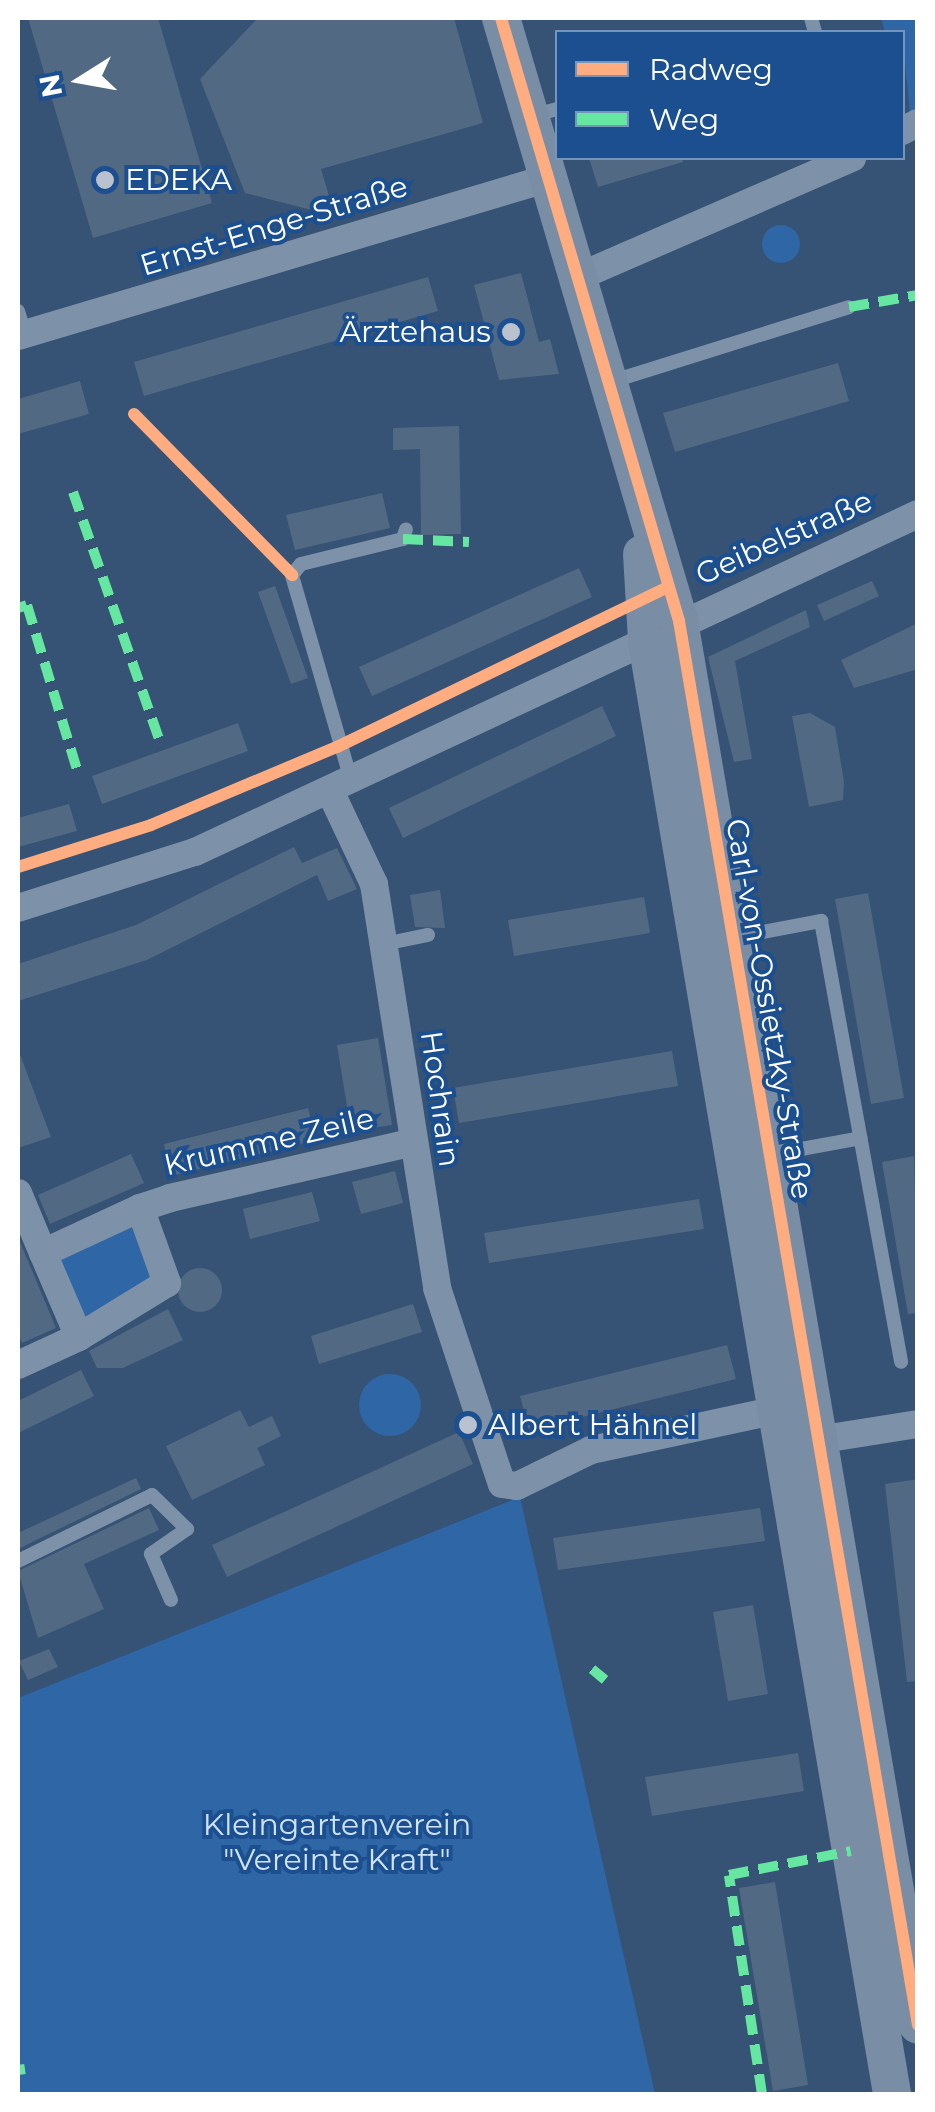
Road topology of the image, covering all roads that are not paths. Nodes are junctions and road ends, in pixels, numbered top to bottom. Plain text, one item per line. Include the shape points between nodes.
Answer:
1 (501, 18) edge
2 (544, 113) edge
3 (847, 160) edge
4 (549, 178) junction
5 (578, 277) junction
6 (849, 307) dead end
7 (20, 327) edge
8 (610, 382) junction
9 (639, 502) junction
10 (918, 514) edge
11 (406, 529) dead end
12 (679, 620) junction
13 (648, 642) junction
14 (341, 786) junction
15 (18, 908) edge
16 (428, 935) dead end
17 (732, 938) junction
18 (384, 944) junction
19 (861, 1138) junction
20 (414, 1142) junction
21 (768, 1154) junction
22 (18, 1192) edge
23 (140, 1208) junction
24 (43, 1253) junction
25 (79, 1336) junction
26 (901, 1362) dead end
27 (18, 1365) edge
28 (776, 1410) junction
29 (918, 1424) edge
30 (817, 1440) junction
31 (18, 1561) edge
32 (172, 1600) dead end
33 (901, 2004) edge
34 (892, 2094) edge

1 - 2 street, Carl-von-Ossietzky-Straße
2 - 4 street, Carl-von-Ossietzky-Straße
3 - 5 street
4 - 5 street, Carl-von-Ossietzky-Straße
4 - 7 street, Ernst-Enge-Straße
5 - 8 street, Carl-von-Ossietzky-Straße
6 - 8 lane
8 - 9 street, Carl-von-Ossietzky-Straße
9 - 12 street, Carl-von-Ossietzky-Straße
9 - 13 street, Carl-von-Ossietzky-Straße
10 - 12 street, Geibelstraße
11 - 14 lane via 403,539 301,564 292,574
12 - 13 street, Geibelstraße
12 - 17 street, Carl-von-Ossietzky-Straße
13 - 14 street, Geibelstraße
13 - 28 street, Carl-von-Ossietzky-Straße
14 - 15 street, Geibelstraße via 195,852
14 - 18 street, Hochrain via 370,869
16 - 18 lane
17 - 19 lane via 821,921
17 - 21 street, Carl-von-Ossietzky-Straße
18 - 20 street, Hochrain
19 - 21 lane
19 - 26 lane
20 - 23 street, Krumme Zeile
20 - 28 street, Hochrain via 437,1288 477,1422 508,1486 591,1450
21 - 30 street, Carl-von-Ossietzky-Straße
22 - 24 street
23 - 24 street, Krumme Zeile
23 - 25 street via 167,1283
24 - 25 street
25 - 27 street
28 - 30 street
28 - 33 street, Carl-von-Ossietzky-Straße
29 - 30 street
30 - 33 street, Carl-von-Ossietzky-Straße
31 - 32 lane via 152,1495 187,1529 151,1554
33 - 34 street, Carl-von-Ossietzky-Straße

